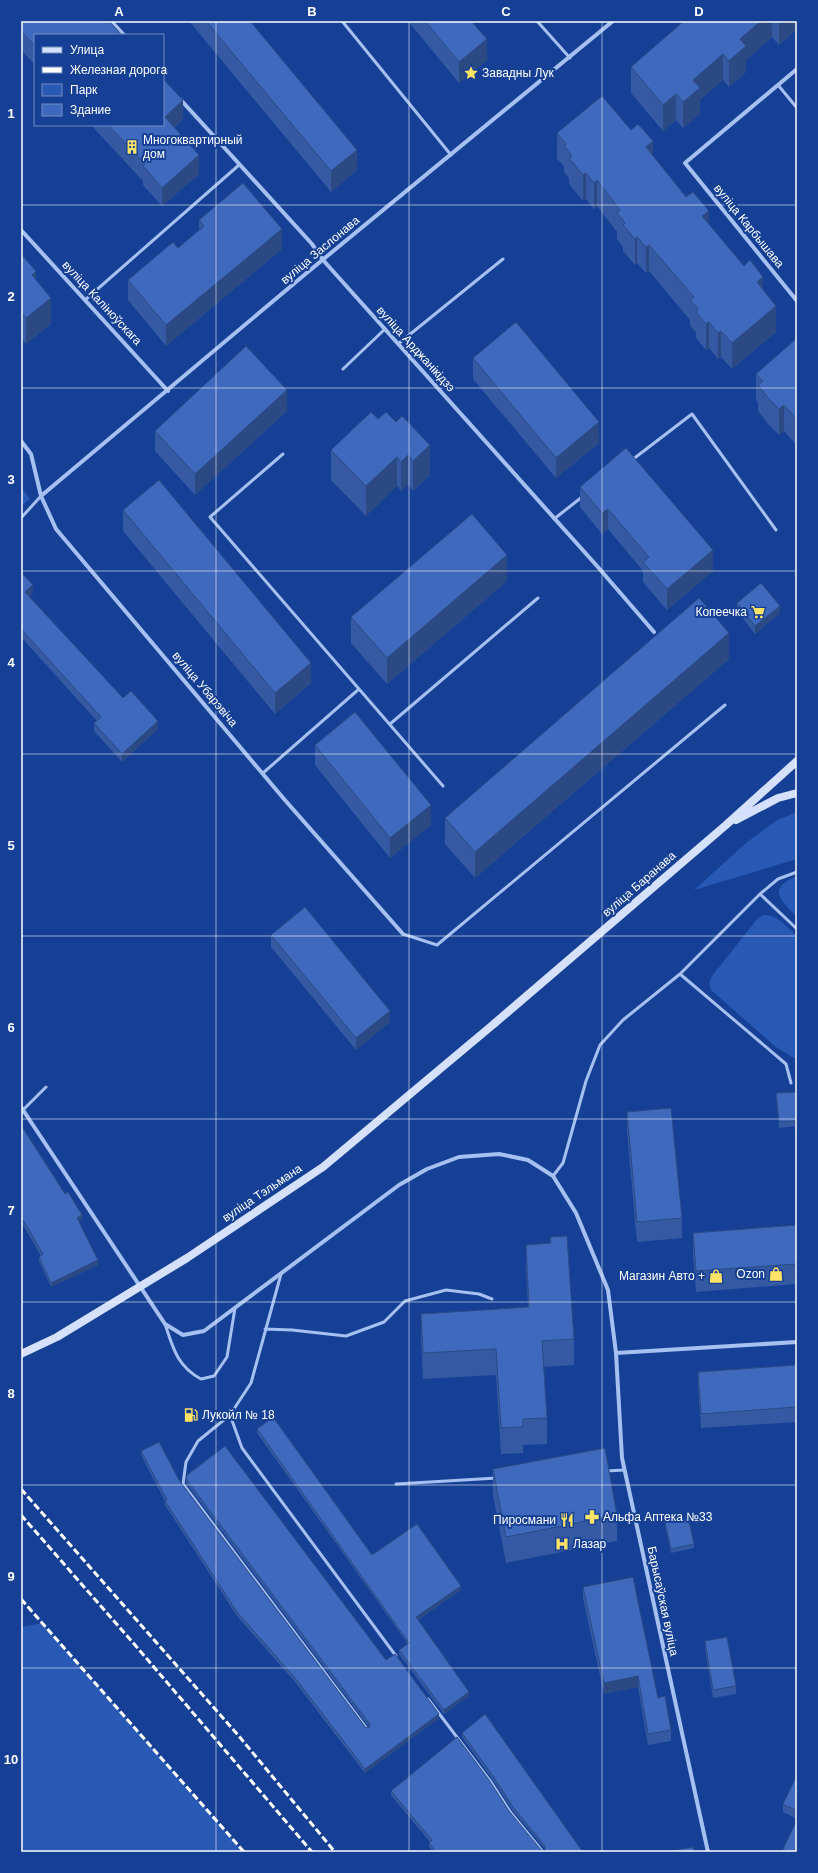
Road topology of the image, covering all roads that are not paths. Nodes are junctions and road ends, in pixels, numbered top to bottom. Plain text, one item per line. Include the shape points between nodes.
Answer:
1 (119, 21) edge
2 (342, 21) edge
3 (537, 21) edge
4 (613, 21) edge
5 (113, 23) edge
6 (123, 34) edge
7 (570, 58) junction
8 (797, 69) edge
9 (778, 85) junction
10 (178, 96) edge
11 (797, 108) edge
12 (451, 155) junction
13 (239, 165) junction
14 (21, 230) edge
15 (503, 259) dead end
16 (323, 260) junction
17 (85, 300) junction
18 (797, 301) edge
19 (385, 329) junction
20 (398, 344) junction
21 (343, 369) dead end
22 (168, 391) junction
23 (21, 441) edge
24 (283, 454) dead end
25 (629, 462) edge
26 (585, 495) edge
27 (41, 496) junction
28 (21, 518) edge
29 (554, 519) junction
30 (776, 530) dead end
31 (538, 598) dead end
32 (654, 632) dead end
33 (359, 689) junction
34 (725, 705) dead end
35 (390, 724) junction
36 (797, 761) edge
37 (263, 774) junction
38 (443, 786) dead end
39 (797, 793) edge
40 (726, 824) junction
41 (797, 872) edge
42 (760, 894) junction
43 (797, 929) edge
44 (403, 934) joint
45 (680, 974) junction
46 (495, 1023) joint
47 (791, 1083) dead end
48 (46, 1086) dead end
49 (22, 1109) edge
50 (554, 1176) junction
51 (281, 1274) junction
52 (492, 1299) dead end
53 (235, 1308) junction
54 (165, 1324) junction
55 (265, 1329) junction
56 (797, 1342) edge
57 (616, 1353) junction
58 (21, 1354) edge
59 (230, 1415) junction
60 (624, 1470) junction
61 (601, 1471) edge
62 (499, 1478) edge
63 (396, 1484) dead end
64 (397, 1657) edge
65 (425, 1695) edge
66 (367, 1729) edge
67 (543, 1852) edge
68 (708, 1852) edge

1 - 5 lane
2 - 12 lane
3 - 7 lane
4 - 7 street, вуліца Заслонава
5 - 6 street
7 - 12 street, вуліца Заслонава
8 - 9 street
9 - 11 lane
9 - 18 street, вуліца Карбышава via 685,163
10 - 13 street, вуліца Арджанікідзэ
12 - 16 street, вуліца Заслонава
13 - 16 street, вуліца Арджанікідзэ via 312,244
13 - 17 lane
14 - 17 street, вуліца Каліноўскага
15 - 20 lane
16 - 19 street, вуліца Арджанікідзэ
16 - 22 street, вуліца Заслонава
17 - 22 street, вуліца Каліноўскага
19 - 20 street, вуліца Арджанікідзэ
19 - 21 lane
20 - 29 street, вуліца Арджанікідзэ
22 - 27 street, вуліца Заслонава
23 - 27 street, вуліца Убарэвіча via 32,454
24 - 33 lane via 210,517
25 - 30 lane via 692,414
26 - 29 lane
27 - 28 lane
27 - 37 street, вуліца Убарэвіча via 56,529
29 - 32 street, вуліца Арджанікідзэ
31 - 35 lane
33 - 35 lane
33 - 37 lane
34 - 44 lane via 437,945
35 - 38 lane
36 - 40 main road, вуліца Баранава
37 - 44 street, вуліца Убарэвіча
39 - 40 main road via 778,798
40 - 46 main road, вуліца Баранава
41 - 42 lane via 778,879
42 - 43 lane
42 - 45 lane
45 - 47 lane via 786,1064
45 - 50 lane via 623,1020 600,1045 586,1081 563,1163
46 - 58 main road, вуліца Тэльмана, bridge via 323,1167 187,1258 57,1337
48 - 49 lane
49 - 54 street
50 - 51 street via 528,1160 499,1154 459,1157 427,1169 399,1185
50 - 57 street, Барысаўская вуліца via 576,1213 608,1290
51 - 53 street
51 - 55 lane
52 - 55 lane via 479,1294 446,1290 405,1301 384,1322 346,1336
53 - 54 street via 204,1331 182,1335
53 - 54 lane via 227,1357 214,1376 201,1379 190,1373 176,1355
55 - 59 lane via 251,1383
56 - 57 street
57 - 60 street, Барысаўская вуліца
59 - 64 lane via 242,1448
59 - 66 lane via 198,1441 186,1462 182,1484
60 - 61 lane
60 - 68 street, Барысаўская вуліца
62 - 63 lane
65 - 67 lane via 491,1782 511,1813

